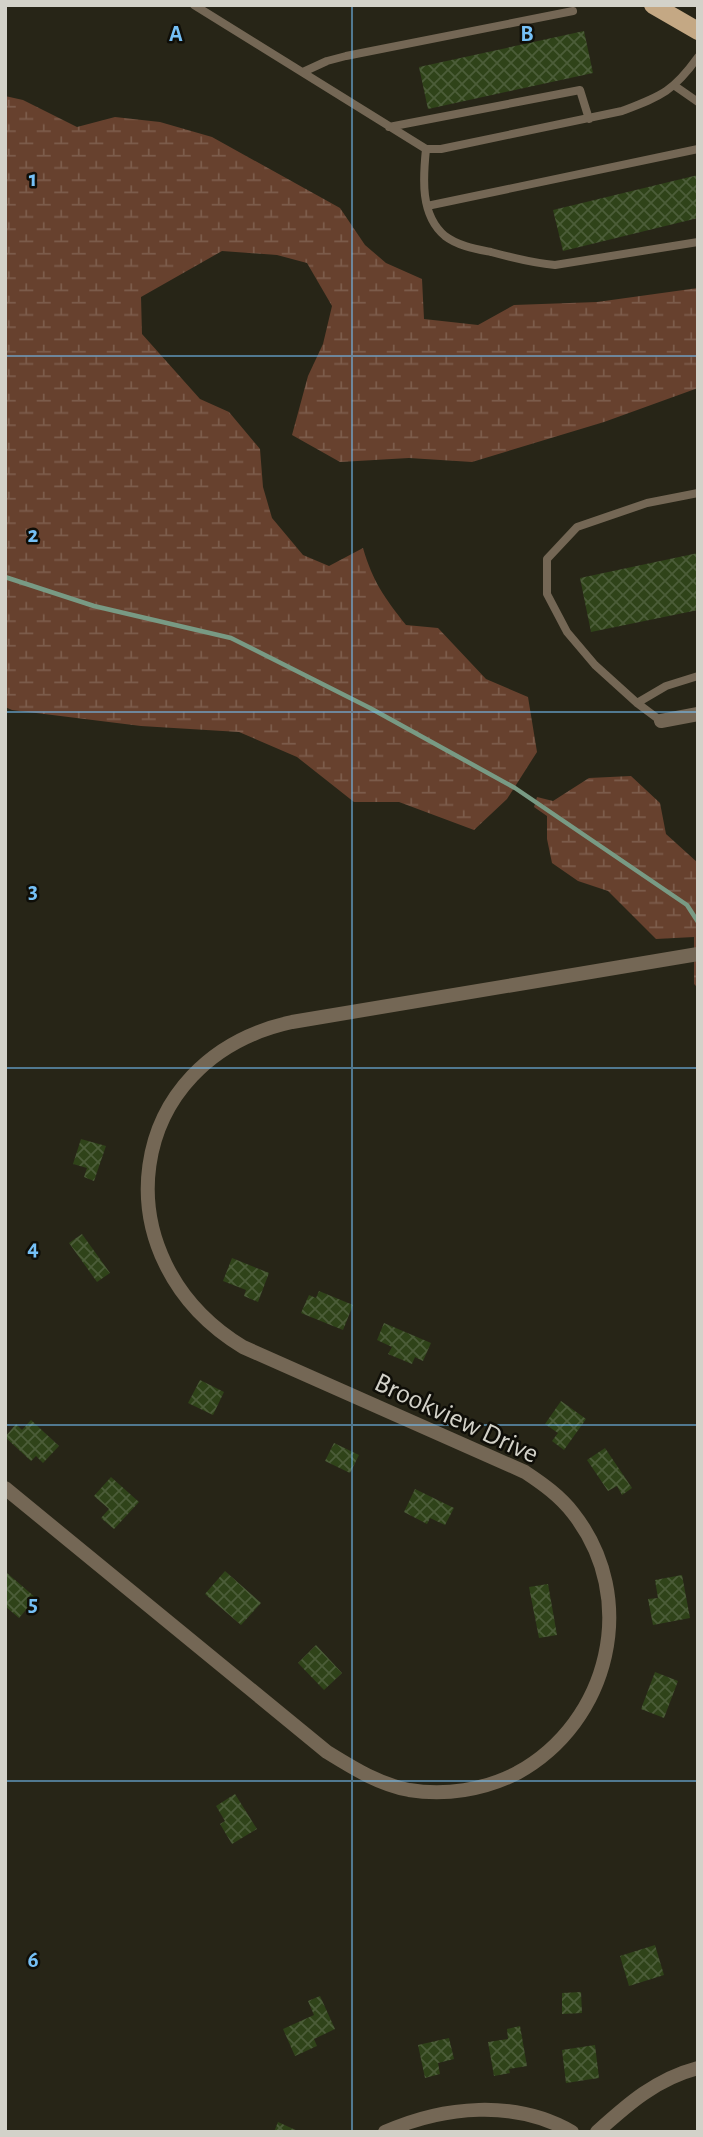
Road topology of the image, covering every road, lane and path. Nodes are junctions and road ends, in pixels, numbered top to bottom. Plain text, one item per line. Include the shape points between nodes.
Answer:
1 (194, 5) edge
2 (653, 5) edge
3 (573, 11) dead end
4 (698, 31) edge
5 (698, 57) edge
6 (303, 72) junction
7 (676, 86) junction
8 (698, 102) edge
9 (589, 119) junction
10 (389, 127) junction
11 (426, 149) junction
12 (698, 149) edge
13 (427, 206) junction
14 (698, 242) edge
15 (698, 493) edge
16 (698, 676) edge
17 (638, 703) junction
18 (698, 714) edge
19 (661, 721) joint
20 (695, 955) edge
21 (5, 1488) edge
22 (698, 2068) edge
23 (384, 2132) edge
24 (572, 2132) edge
25 (597, 2132) edge

1 - 6 lane
2 - 4 main road
3 - 6 lane via 346,56
5 - 7 lane
6 - 10 lane
7 - 8 lane
7 - 9 lane via 622,111
9 - 10 lane via 580,90
9 - 11 lane
10 - 11 lane
11 - 13 lane
12 - 13 lane
13 - 14 lane via 433,222 459,243 533,263 581,262
15 - 17 lane via 647,503 577,527 547,559 547,594 567,632
16 - 17 lane via 666,686
17 - 19 lane
18 - 19 street
20 - 21 street, Brookview Drive via 257,1031 217,1053 184,1084 158,1132 149,1167 150,1221 160,1255 177,1287 214,1327 243,1348 525,1472 573,1513 597,1554 607,1593 607,1653 589,1703 572,1728 529,1766 507,1778 454,1792 408,1790 363,1774 327,1752
22 - 25 street via 651,2087
23 - 24 street via 430,2115 480,2110 524,2113

